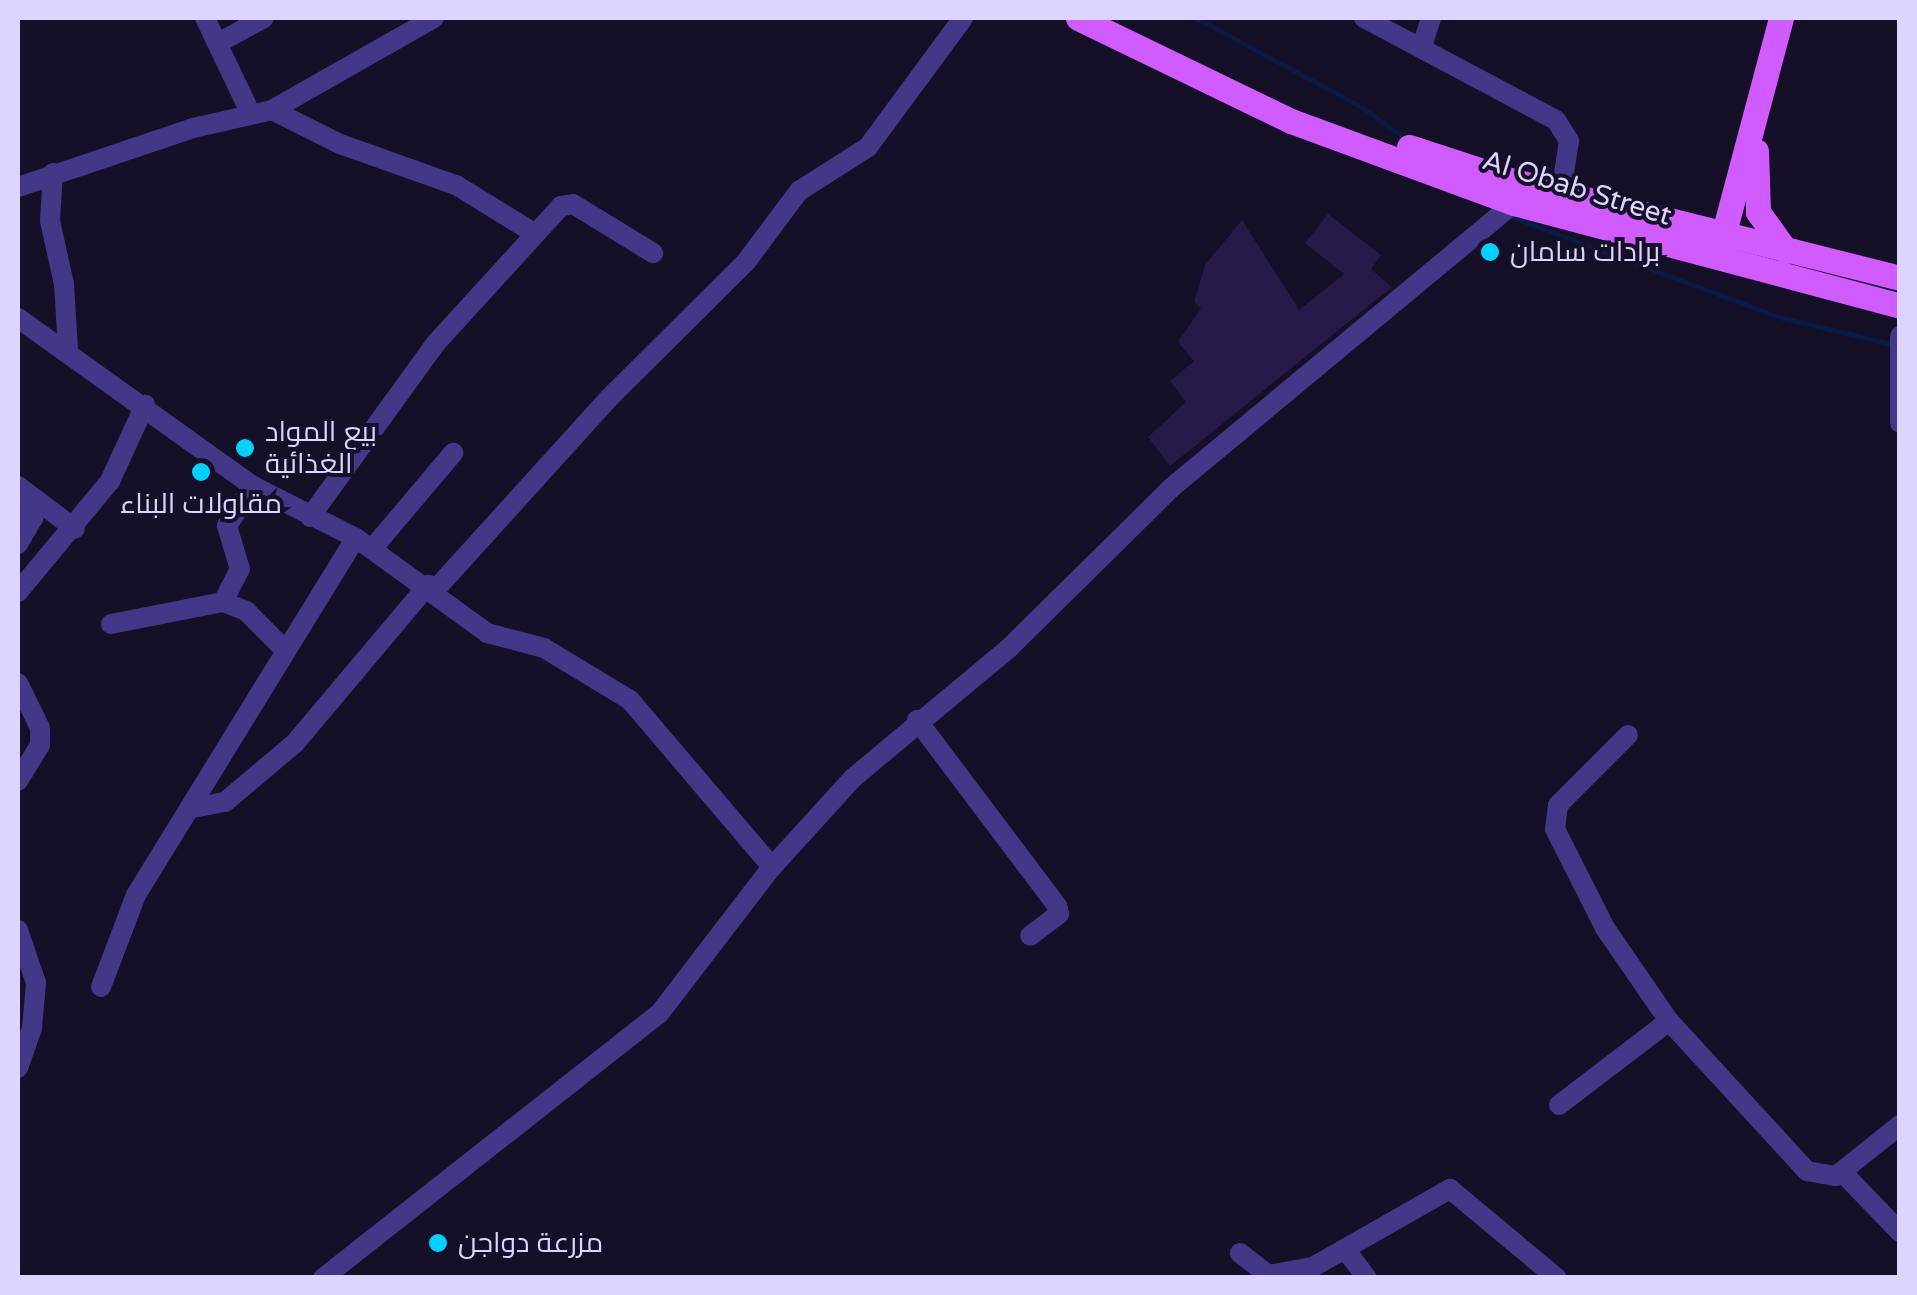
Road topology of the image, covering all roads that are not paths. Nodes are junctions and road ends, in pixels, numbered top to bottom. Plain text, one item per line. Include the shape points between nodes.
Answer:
1 (205, 18) edge
2 (264, 18) edge
3 (434, 18) edge
4 (964, 18) edge
5 (1078, 18) edge
6 (1364, 18) edge
7 (1432, 18) edge
8 (1781, 18) edge
9 (218, 43) junction
10 (1422, 46) junction
11 (1246, 100) junction
12 (1758, 104) junction
13 (261, 112) junction
14 (1420, 150) junction
15 (53, 173) junction
16 (1738, 180) junction
17 (18, 187) edge
18 (1561, 192) junction
19 (1514, 203) junction
20 (1673, 223) junction
21 (534, 233) junction
22 (1617, 234) junction
23 (1723, 236) junction
24 (1786, 251) junction
25 (653, 253) dead end
26 (1840, 264) junction
27 (1776, 276) junction
28 (1900, 278) edge
29 (1900, 299) edge
30 (1900, 306) edge
31 (18, 318) edge
32 (1900, 336) edge
33 (68, 350) junction
34 (145, 405) junction
35 (1900, 422) edge
36 (452, 453) dead end
37 (18, 486) edge
38 (252, 486) junction
39 (18, 504) edge
40 (310, 517) junction
41 (75, 529) junction
42 (364, 543) junction
43 (18, 544) edge
44 (431, 588) junction
45 (18, 592) edge
46 (223, 602) junction
47 (111, 624) dead end
48 (285, 650) junction
49 (18, 683) edge
50 (917, 720) junction
51 (1628, 735) dead end
52 (18, 781) edge
53 (192, 808) junction
54 (772, 867) junction
55 (18, 930) edge
56 (1030, 936) dead end
57 (101, 987) dead end
58 (1669, 1021) junction
59 (18, 1068) edge
60 (1559, 1106) dead end
61 (1900, 1125) edge
62 (1843, 1172) junction
63 (1900, 1232) edge
64 (1344, 1250) junction
65 (1240, 1253) dead end
66 (323, 1278) edge
67 (1366, 1278) edge
68 (1556, 1278) edge

1 - 9 street
2 - 9 street
3 - 13 street
4 - 44 street via 868,147 799,191 746,262
5 - 11 main road, Al Obab Street
6 - 10 street
7 - 10 street
8 - 12 main road
9 - 13 street
10 - 18 street via 1556,120 1569,142
11 - 14 main road, Al Obab Street via 1296,109
11 - 19 main road, Al Obab Street
12 - 16 main road
12 - 24 main road via 1756,202 1772,238
13 - 15 street
13 - 21 street via 456,185
14 - 18 main road, Al Obab Street
14 - 19 main road via 1500,189
15 - 17 street
15 - 33 street via 50,221 64,284
16 - 20 main road via 1706,216
16 - 23 main road
18 - 19 main road
18 - 20 main road, Al Obab Street
19 - 22 main road, Al Obab Street
19 - 50 street via 1287,398 1170,488 1008,649
20 - 23 main road, Al Obab Street
21 - 25 street via 561,206 573,204
21 - 40 street via 436,342
22 - 23 main road via 1636,231 1689,244
22 - 27 main road, Al Obab Street
23 - 24 main road, Al Obab Street
23 - 27 main road via 1739,258
24 - 26 main road, Al Obab Street
26 - 28 main road, Al Obab Street
26 - 29 main road
27 - 30 main road, Al Obab Street
31 - 33 street
32 - 35 street
33 - 34 street
34 - 38 street
34 - 41 street via 110,481
36 - 42 street
37 - 41 street
38 - 40 street
38 - 46 street via 227,526 240,568
39 - 43 street via 33,518
40 - 42 street
41 - 45 street
42 - 44 street
42 - 48 street
44 - 53 street via 295,743 225,802
44 - 54 street via 496,638 544,648 630,700
46 - 47 street
46 - 48 street via 246,610
48 - 53 street
49 - 52 street via 40,728 40,745
50 - 54 street
50 - 56 street via 1056,906 1059,914
51 - 58 street via 1558,805 1555,829 1604,928
53 - 57 street via 136,895
54 - 66 street via 659,1014
55 - 59 street via 33,965 36,1001
58 - 60 street
58 - 62 street via 1800,1166 1823,1176
61 - 62 street
62 - 63 street
64 - 65 street via 1313,1267 1277,1274 1259,1272
64 - 67 street
64 - 68 street via 1450,1190

